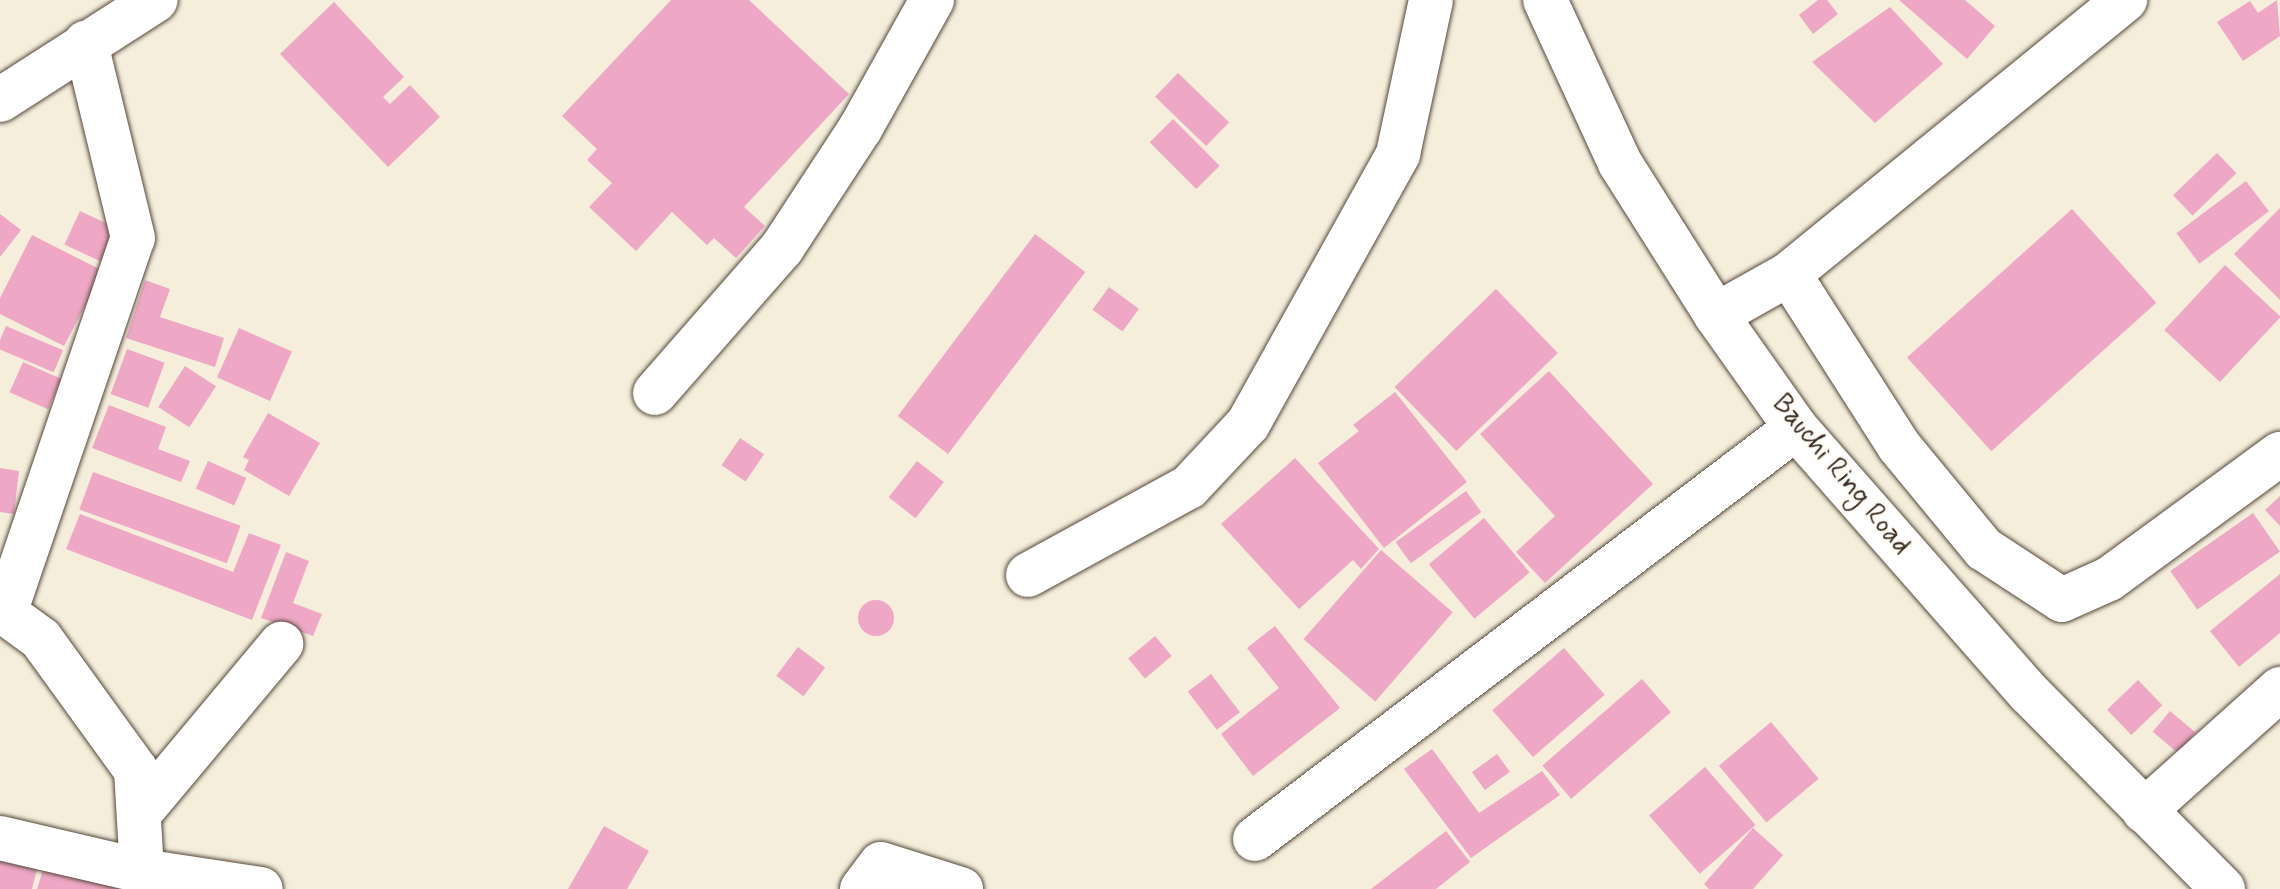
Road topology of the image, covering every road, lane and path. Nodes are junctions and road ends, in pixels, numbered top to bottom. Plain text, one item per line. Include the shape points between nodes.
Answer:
1 (156, 0) edge
2 (932, 0) edge
3 (1431, 0) edge
4 (1545, 0) edge
5 (2125, 0) edge
6 (86, 43) junction
7 (0, 100) edge
8 (1789, 274) junction
9 (1716, 315) junction
10 (655, 393) dead end
11 (1796, 428) junction
12 (2280, 454) edge
13 (1028, 575) dead end
14 (3, 611) edge
15 (281, 644) dead end
16 (2280, 689) edge
17 (2144, 811) junction
18 (139, 814) junction
19 (0, 838) edge
20 (1255, 839) dead end
21 (142, 871) junction
22 (261, 889) edge
23 (862, 889) edge
24 (961, 889) edge
25 (2223, 889) edge

1 - 6 street
2 - 10 street via 860,129 782,248
3 - 13 street via 1398,154 1248,424 1189,487
4 - 9 street, Bauchi Ring Road via 1620,163
5 - 8 street
6 - 7 street
6 - 14 street via 133,238
8 - 9 street
8 - 12 street via 1899,446 1984,549 2062,600 2109,579
9 - 11 street, Bauchi Ring Road
11 - 17 street, Bauchi Ring Road via 2029,693
11 - 20 street
14 - 18 street via 41,639 136,770
15 - 18 street
16 - 17 street
17 - 25 street, Bauchi Ring Road
18 - 21 street
19 - 21 street
21 - 22 street
23 - 24 street via 881,864

